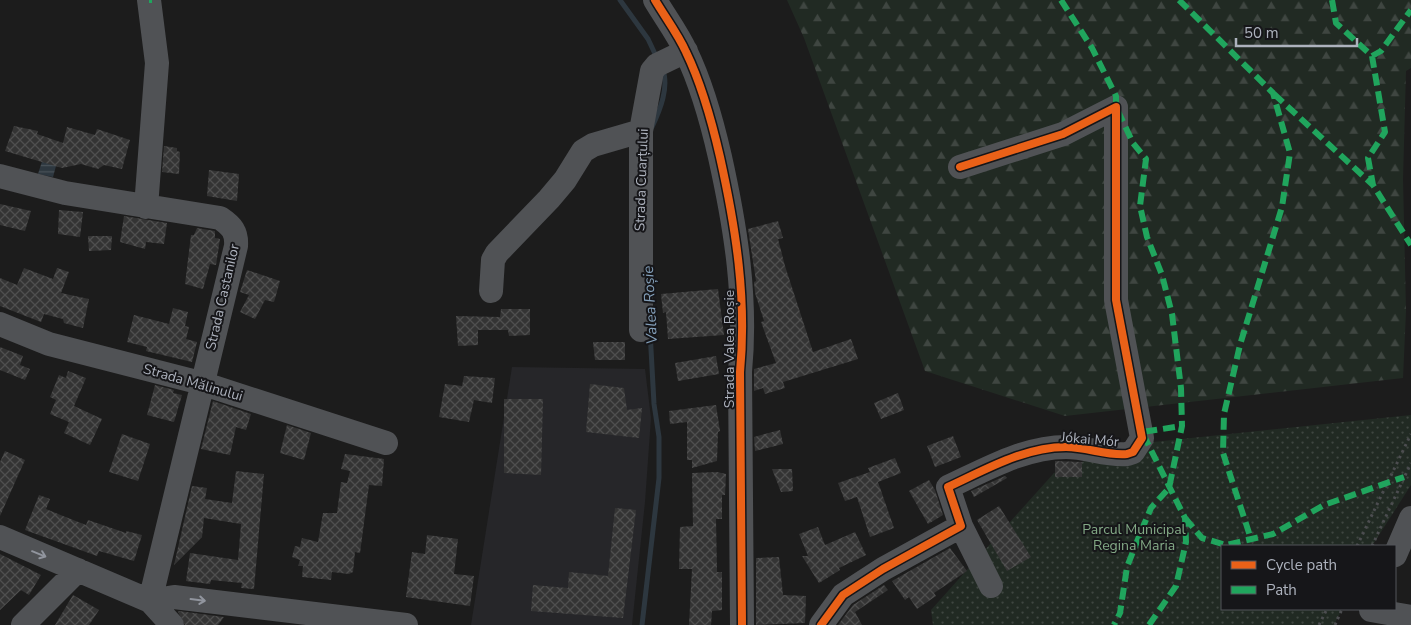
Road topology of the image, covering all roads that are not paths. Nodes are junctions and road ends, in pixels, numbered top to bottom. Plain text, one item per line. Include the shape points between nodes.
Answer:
1 (149, 0) edge
2 (655, 0) edge
3 (686, 51) junction
4 (641, 131) junction
5 (960, 167) dead end
6 (0, 176) edge
7 (146, 207) junction
8 (491, 291) dead end
9 (0, 324) edge
10 (641, 330) dead end
11 (201, 383) junction
12 (386, 443) dead end
13 (1411, 518) edge
14 (961, 526) junction
15 (0, 537) edge
16 (1396, 553) edge
17 (78, 570) junction
18 (991, 586) dead end
19 (150, 601) junction
20 (1368, 614) edge
21 (1411, 618) edge
22 (23, 625) edge
23 (172, 625) edge
24 (406, 625) edge
25 (742, 625) edge
26 (821, 625) edge

1 - 7 street via 157,63
2 - 3 street, Strada Valea Roșie
3 - 4 street, Strada Cuarțului via 657,64 652,71
3 - 25 street, Strada Valea Roșie via 715,137 730,199 741,272 744,334 740,372
4 - 8 street via 583,151 549,199 497,252 493,260
4 - 10 street, Strada Cuarțului
5 - 14 street, Jókai Mór via 1063,134 1116,107 1116,300 1142,438 1133,452 1127,454 1069,447 1048,448 1012,458 948,487
6 - 7 street, Strada Castanilor via 65,193
7 - 11 street, Strada Castanilor via 220,218 231,226 236,236
9 - 11 street, Strada Mălinului via 49,344
11 - 12 street, Strada Mălinului
11 - 19 street, Strada Castanilor
13 - 16 street
14 - 18 street
14 - 26 street via 877,572 843,595
15 -> 17 street
17 - 19 street
17 - 22 street
19 - 23 street
19 -> 24 street via 174,597
20 - 21 street

